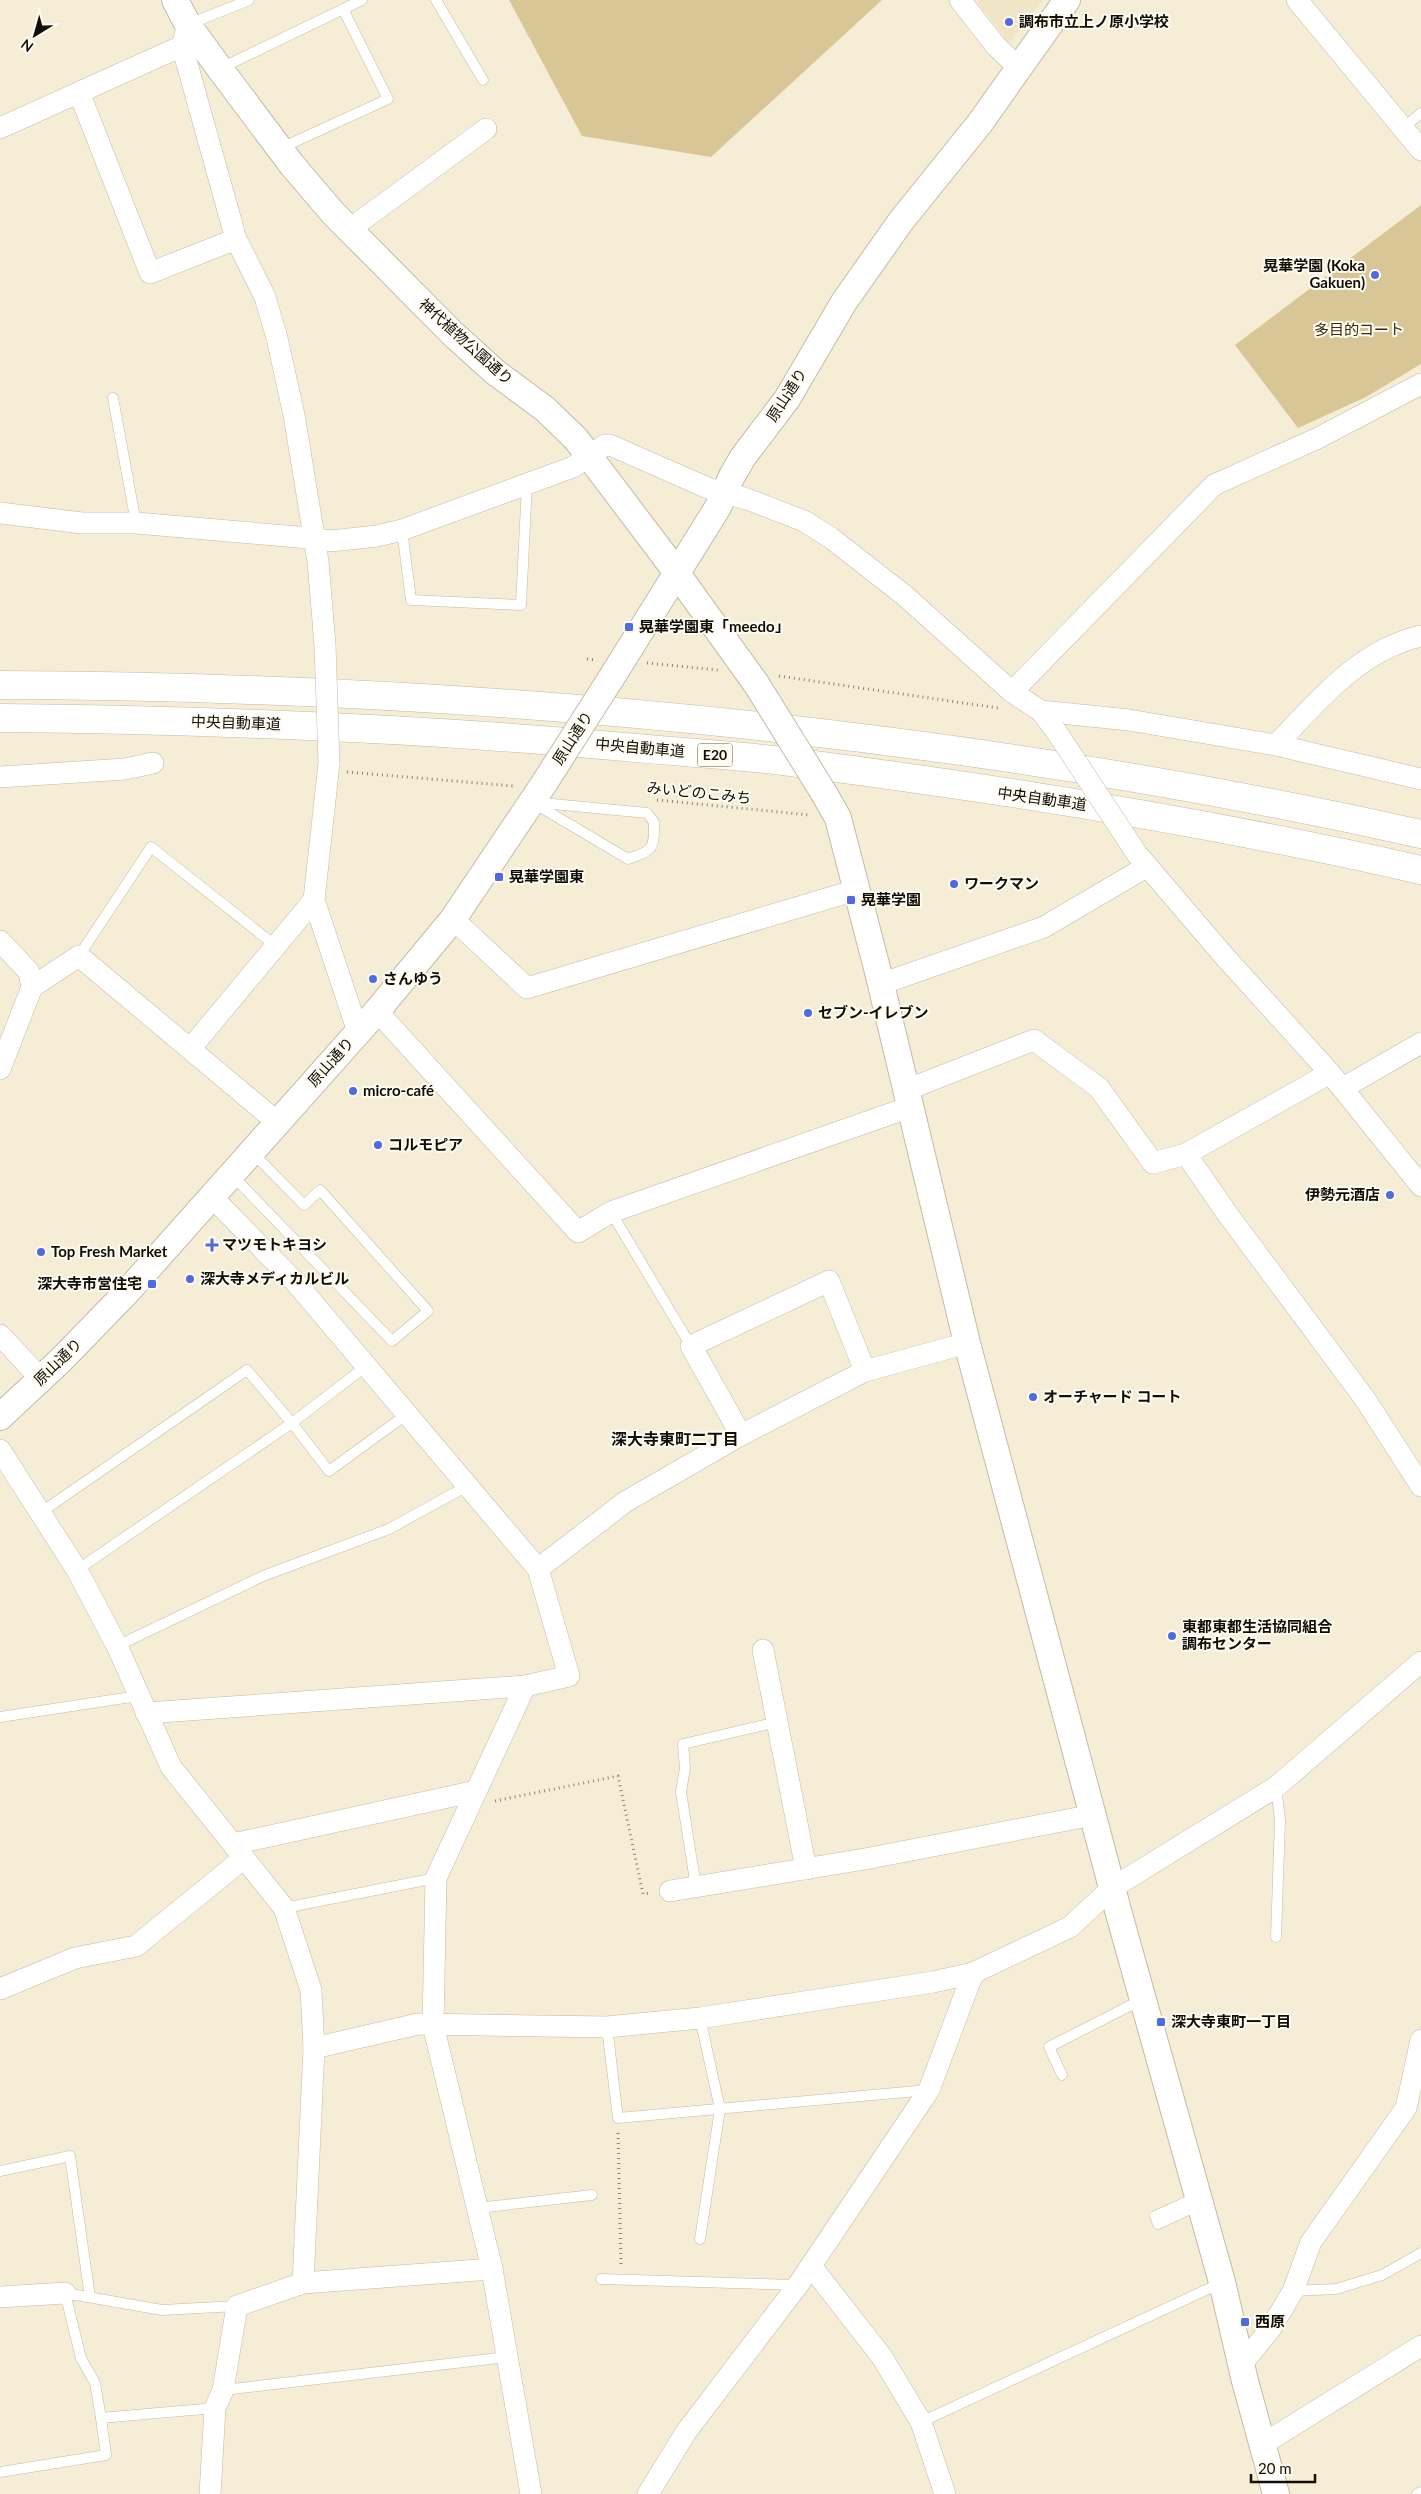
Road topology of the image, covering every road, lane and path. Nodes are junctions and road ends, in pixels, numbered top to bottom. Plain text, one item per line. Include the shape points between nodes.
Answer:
1 (175, 0) edge
2 (249, 0) edge
3 (362, 0) edge
4 (436, 0) edge
5 (960, 0) edge
6 (1067, 0) edge
7 (1297, 0) edge
8 (344, 9) junction
9 (185, 35) junction
10 (1018, 67) junction
11 (220, 69) junction
12 (483, 80) dead end
13 (78, 92) junction
14 (1421, 113) edge
15 (0, 128) edge
16 (1403, 128) junction
17 (486, 129) dead end
18 (280, 148) junction
19 (1421, 150) edge
20 (350, 229) junction
21 (236, 239) junction
22 (1421, 384) edge
23 (113, 398) dead end
24 (590, 458) junction
25 (527, 484) junction
26 (724, 493) junction
27 (0, 512) edge
28 (136, 523) junction
29 (402, 530) junction
30 (315, 540) junction
31 (677, 574) junction
32 (1421, 636) edge
33 (586, 659) dead end
34 (619, 667) junction
35 (754, 679) junction
36 (0, 685) edge
37 (1012, 692) junction
38 (1041, 711) junction
39 (0, 718) edge
40 (1276, 745) junction
41 (153, 763) dead end
42 (329, 767) junction
43 (0, 777) edge
44 (1421, 779) edge
45 (530, 790) junction
46 (655, 800) dead end
47 (831, 806) junction
48 (1421, 834) edge
49 (1141, 860) junction
50 (1421, 870) edge
51 (856, 890) junction
52 (314, 900) junction
53 (453, 919) junction
54 (0, 941) edge
55 (276, 946) junction
56 (79, 956) junction
57 (881, 984) junction
58 (32, 987) junction
59 (377, 1011) junction
60 (358, 1032) junction
61 (1421, 1043) edge
62 (190, 1049) junction
63 (0, 1069) edge
64 (1337, 1080) junction
65 (908, 1099) junction
66 (277, 1122) junction
67 (252, 1151) junction
68 (1186, 1154) junction
69 (231, 1174) junction
70 (1421, 1186) edge
71 (212, 1197) junction
72 (611, 1212) junction
73 (0, 1335) edge
74 (967, 1343) junction
75 (691, 1346) junction
76 (365, 1367) junction
77 (865, 1371) junction
78 (41, 1379) junction
79 (406, 1414) junction
80 (0, 1417) edge
81 (292, 1423) junction
82 (741, 1435) junction
83 (0, 1450) edge
84 (469, 1486) junction
85 (1421, 1486) edge
86 (40, 1513) junction
87 (538, 1569) junction
88 (77, 1570) junction
89 (118, 1646) junction
90 (763, 1650) dead end
91 (1421, 1662) edge
92 (525, 1686) junction
93 (142, 1705) junction
94 (0, 1717) edge
95 (777, 1722) junction
96 (1276, 1787) junction
97 (473, 1797) junction
98 (1093, 1815) junction
99 (238, 1851) junction
100 (806, 1869) junction
101 (436, 1878) junction
102 (696, 1886) junction
103 (1112, 1888) junction
104 (670, 1891) joint
105 (284, 1908) junction
106 (1276, 1937) dead end
107 (973, 1973) junction
108 (0, 1989) edge
109 (1144, 1998) junction
110 (700, 2018) junction
111 (433, 2025) junction
112 (607, 2026) junction
113 (1421, 2043) edge
114 (314, 2048) junction
115 (1062, 2075) dead end
116 (930, 2090) junction
117 (720, 2109) junction
118 (618, 2118) junction
119 (0, 2172) edge
120 (592, 2195) dead end
121 (478, 2208) junction
122 (700, 2239) dead end
123 (1421, 2253) edge
124 (811, 2266) junction
125 (492, 2269) junction
126 (601, 2279) dead end
127 (622, 2280) junction
128 (1222, 2282) junction
129 (303, 2283) junction
130 (798, 2285) junction
131 (1292, 2291) junction
132 (65, 2293) junction
133 (0, 2297) edge
134 (90, 2297) junction
135 (237, 2306) junction
136 (1421, 2346) edge
137 (507, 2357) junction
138 (1241, 2365) junction
139 (219, 2399) junction
140 (101, 2418) junction
141 (921, 2422) junction
142 (1263, 2444) junction
143 (0, 2472) edge
144 (1421, 2492) edge
145 (210, 2494) edge
146 (531, 2494) edge
147 (648, 2494) edge
148 (945, 2494) edge
149 (1276, 2494) edge
150 (1417, 2494) edge

1 - 9 street, 神代植物公園通り
2 - 9 lane
3 - 8 lane
4 - 12 lane
5 - 10 street via 996,46
6 - 10 street, 原山通り
7 - 16 street
8 - 11 lane
8 - 18 lane via 388,99
9 - 11 street, 神代植物公園通り
9 - 13 street
9 - 21 street
10 - 26 street, 原山通り via 980,123 900,221 844,302 787,399 743,457
11 - 18 street, 神代植物公園通り
13 - 15 street
13 - 21 street via 150,274
14 - 16 lane
16 - 19 street
17 - 20 street
18 - 20 street, 神代植物公園通り via 304,180
20 - 24 street, 神代植物公園通り via 495,372 556,418
21 - 30 street via 265,297 277,338
22 - 37 street via 1318,438 1214,485
23 - 28 lane
24 - 25 street
24 - 26 street via 600,448 610,445
24 - 31 street, 神代植物公園通り
25 - 29 street
25 - 29 lane via 522,605 410,600
26 - 31 street, 原山通り
26 - 37 street via 804,521 831,538 904,595
27 - 28 street via 82,523
28 - 30 street
29 - 30 street via 368,537
30 - 42 street, bridge via 325,644
31 - 34 street, 原山通り
31 - 35 street, 神代植物公園通り
32 - 40 street via 1402,641 1347,673
33 - 34 path
34 - 35 path
34 - 45 street, 原山通り, bridge
35 - 38 path
35 - 47 street, 神代植物公園通り, bridge
36 - 48 highway, E20 via 349,693 726,721 968,752 1164,783
37 - 38 street
38 - 40 street via 1129,720
38 - 49 street, bridge
39 - 50 highway, 中央自動車道 / E20 via 357,727 501,736 781,761 1078,804 1304,844
40 - 44 street
41 - 43 street via 125,770
42 - 45 path
42 - 52 street
45 - 45 lane via 646,813 654,822 653,847 628,859
45 - 53 street, 原山通り
46 - 47 path, みいどのこみち
47 - 51 street, 神代植物公園通り
49 - 57 street via 1044,927
49 - 64 street
51 - 53 street via 527,988
51 - 57 street, 神代植物公園通り
52 - 55 street
52 - 60 street
53 - 59 street, 原山通り
54 - 58 street via 29,972
55 - 56 lane via 151,847
55 - 62 street
56 - 58 street
56 - 62 street
57 - 65 street, 神代植物公園通り
58 - 63 street
59 - 60 street, 原山通り
59 - 72 street via 578,1232
60 - 66 street, 原山通り
61 - 64 street
62 - 66 street
64 - 68 street
64 - 70 street
65 - 68 street via 1034,1040 1099,1088 1153,1163
65 - 72 street
65 - 74 street, 神代植物公園通り
66 - 67 street, 原山通り
67 - 69 street, 原山通り
67 - 69 lane via 304,1205 320,1190 428,1311 392,1341
68 - 85 street via 1365,1398
69 - 71 street, 原山通り
71 - 76 street via 297,1284
71 - 78 street, 原山通り via 127,1292
72 - 75 lane
73 - 78 street
74 - 77 street
74 - 98 street, 神代植物公園通り
75 - 77 street via 829,1281
75 - 82 street
76 - 79 street
76 - 81 lane
77 - 82 street
78 - 80 street, 原山通り
79 - 81 lane via 329,1472
79 - 84 street
81 - 86 lane via 246,1370
81 - 88 lane
82 - 87 street via 625,1502
83 - 86 street
84 - 87 street
84 - 89 lane via 389,1529 263,1576
86 - 88 street
87 - 92 street via 569,1676
88 - 89 street
89 - 93 street
90 - 95 street
91 - 96 street
92 - 93 street
92 - 97 street
93 - 94 lane
93 - 99 street via 171,1767
95 - 100 street
95 - 102 lane via 682,1744 686,1768 681,1792
96 - 103 street
96 - 106 lane via 1280,1820
97 - 99 street
97 - 101 street
97 - 104 path via 496,1800 618,1776 643,1894
98 - 100 street
98 - 103 street, 神代植物公園通り
99 - 105 street
99 - 108 street via 136,1946 76,1958
100 - 102 street
101 - 105 lane
101 - 111 street
102 - 104 street
103 - 107 street via 1070,1927
103 - 109 street, 神代植物公園通り
105 - 114 street via 311,1990
107 - 110 street
107 - 116 street
109 - 115 lane via 1049,2047
109 - 128 street, 神代植物公園通り
110 - 112 street
110 - 117 lane
111 - 112 street
111 - 114 street via 418,2024
111 - 121 street
112 - 118 lane
113 - 131 street via 1406,2108 1311,2242
114 - 129 street
116 - 117 lane
116 - 124 street
117 - 118 lane
117 - 122 lane
118 - 127 path
119 - 134 lane via 70,2156
120 - 121 lane
121 - 125 street
123 - 131 lane via 1382,2275 1336,2289
124 - 130 street
124 - 141 street via 882,2356
125 - 129 street
125 - 137 street
126 - 127 lane
127 - 130 lane
128 - 138 street, 神代植物公園通り
128 - 141 lane
129 - 135 street
130 - 147 street via 686,2432
131 - 138 street via 1271,2328
132 - 133 street
132 - 134 lane
132 - 140 lane via 81,2358 95,2383
134 - 135 lane via 162,2310
135 - 139 street
136 - 142 street
137 - 139 lane
137 - 146 street
138 - 142 street, 神代植物公園通り
139 - 140 lane
139 - 145 street
140 - 143 lane via 106,2454
141 - 148 street
142 - 149 street, 神代植物公園通り
144 - 150 lane

